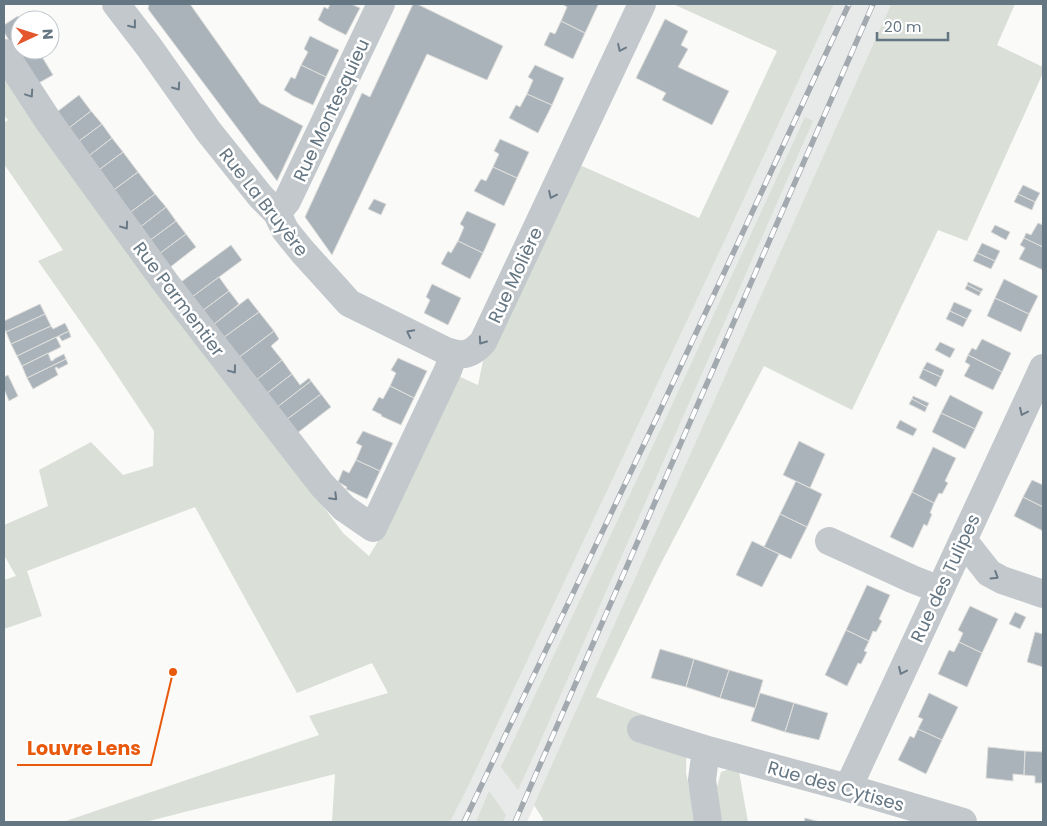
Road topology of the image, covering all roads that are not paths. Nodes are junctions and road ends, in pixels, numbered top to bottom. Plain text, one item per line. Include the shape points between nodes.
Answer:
1 (116, 4) edge
2 (381, 4) edge
3 (642, 4) edge
4 (4, 53) edge
5 (278, 214) junction
6 (454, 354) junction
7 (1043, 369) edge
8 (963, 540) junction
9 (829, 541) dead end
10 (940, 590) junction
11 (1043, 594) edge
12 (641, 729) dead end
13 (708, 750) junction
14 (848, 788) junction
15 (708, 822) edge
16 (963, 822) edge

1 -> 5 street, Rue La Bruyère via 209,132
2 - 5 street, Rue Montesquieu
3 -> 6 street, Rue Molière via 483,342 470,353
4 -> 6 street, Rue Parmentier via 49,122 166,282 322,485 344,508 373,528
6 -> 5 street, Rue La Bruyère via 348,303 285,230
7 -> 8 street, Rue des Tulipes
8 - 10 street, Rue des Tulipes
8 -> 11 street via 989,573
9 - 10 street
10 -> 14 street, Rue des Tulipes
12 - 13 street, Rue des Cytises
13 - 14 street, Rue des Cytises
13 - 15 street via 702,780
14 - 16 street, Rue des Cytises

